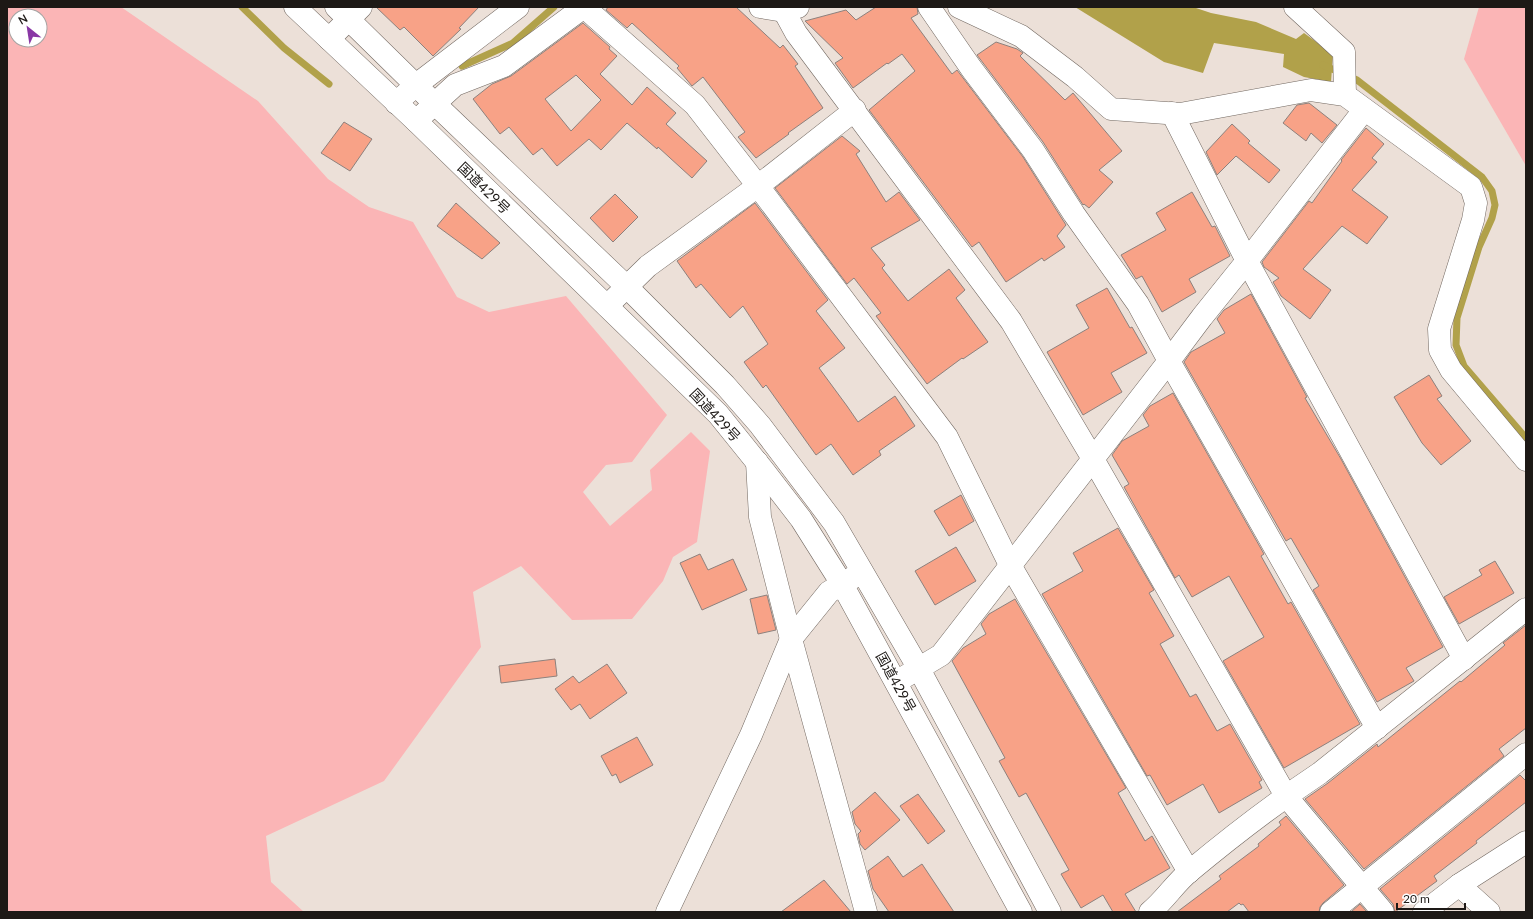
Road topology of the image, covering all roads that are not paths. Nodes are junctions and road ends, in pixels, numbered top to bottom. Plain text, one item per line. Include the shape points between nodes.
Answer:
1 (295, 7) edge
2 (518, 7) edge
3 (584, 7) edge
4 (760, 7) edge
5 (929, 7) edge
6 (959, 7) edge
7 (1295, 7) edge
8 (792, 9) edge
9 (349, 11) edge
10 (329, 39) junction
11 (416, 85) junction
12 (1345, 92) junction
13 (396, 103) junction
14 (434, 103) junction
15 (856, 110) junction
16 (1364, 110) junction
17 (1172, 113) junction
18 (416, 121) junction
19 (758, 186) junction
20 (1247, 261) junction
21 (627, 287) junction
22 (607, 306) junction
23 (1169, 361) junction
24 (1093, 459) junction
25 (1526, 460) edge
26 (757, 462) junction
27 (1010, 565) junction
28 (862, 572) junction
29 (842, 584) junction
30 (1526, 609) edge
31 (791, 639) junction
32 (1464, 658) junction
33 (919, 669) junction
34 (896, 682) junction
35 (1376, 728) junction
36 (1526, 754) edge
37 (1286, 796) junction
38 (1526, 842) edge
39 (1188, 872) junction
40 (1459, 885) junction
41 (1362, 887) junction
42 (667, 912) edge
43 (866, 912) edge
44 (1021, 912) edge
45 (1050, 912) edge
46 (1150, 912) edge
47 (1331, 912) edge
48 (1382, 912) edge
49 (1424, 912) edge
50 (1489, 912) edge

1 - 10 main road, 国道429号
2 - 11 main road
3 - 14 main road via 504,66 455,84
3 - 19 main road via 695,105
4 - 8 main road
5 - 23 main road via 1138,304
6 - 17 main road via 1021,36 1075,77 1111,109
7 - 12 main road via 1344,52
8 - 15 main road via 796,32
9 - 10 main road
9 - 11 main road, 国道429号
10 - 13 main road, 国道429号
11 - 13 main road
11 - 14 main road, 国道429号
12 - 16 main road
12 - 17 main road via 1311,90 1180,114
13 - 18 main road, 国道429号
14 - 18 main road
14 - 21 main road, 国道429号
15 - 19 main road
15 - 24 main road via 1011,321
16 - 20 main road
16 - 25 main road via 1471,187 1476,202 1473,220 1439,329 1440,350 1451,370
17 - 20 main road
18 - 22 main road, 国道429号
19 - 21 main road via 648,266
19 - 27 main road via 947,438
20 - 23 main road
20 - 32 main road
21 - 22 main road
21 - 28 main road, 国道429号 via 725,385 760,425 834,523
22 - 26 main road, 国道429号 via 718,414
23 - 24 main road
23 - 35 main road
24 - 27 main road
24 - 37 main road
26 - 29 main road, 国道429号 via 801,519
26 - 31 main road via 760,517
27 - 33 main road via 941,655
27 - 39 main road
28 - 29 main road
28 - 33 main road, 国道429号
29 - 31 main road via 829,592
29 - 34 main road, 国道429号
30 - 32 main road
31 - 42 main road via 751,735
31 - 43 main road
32 - 35 main road
33 - 34 main road
33 - 45 main road, 国道429号
34 - 44 main road, 国道429号
35 - 37 main road via 1320,773
36 - 41 main road
37 - 39 main road
37 - 41 main road
38 - 40 main road
39 - 46 main road
40 - 49 main road
40 - 50 main road
41 - 47 main road
41 - 48 main road

